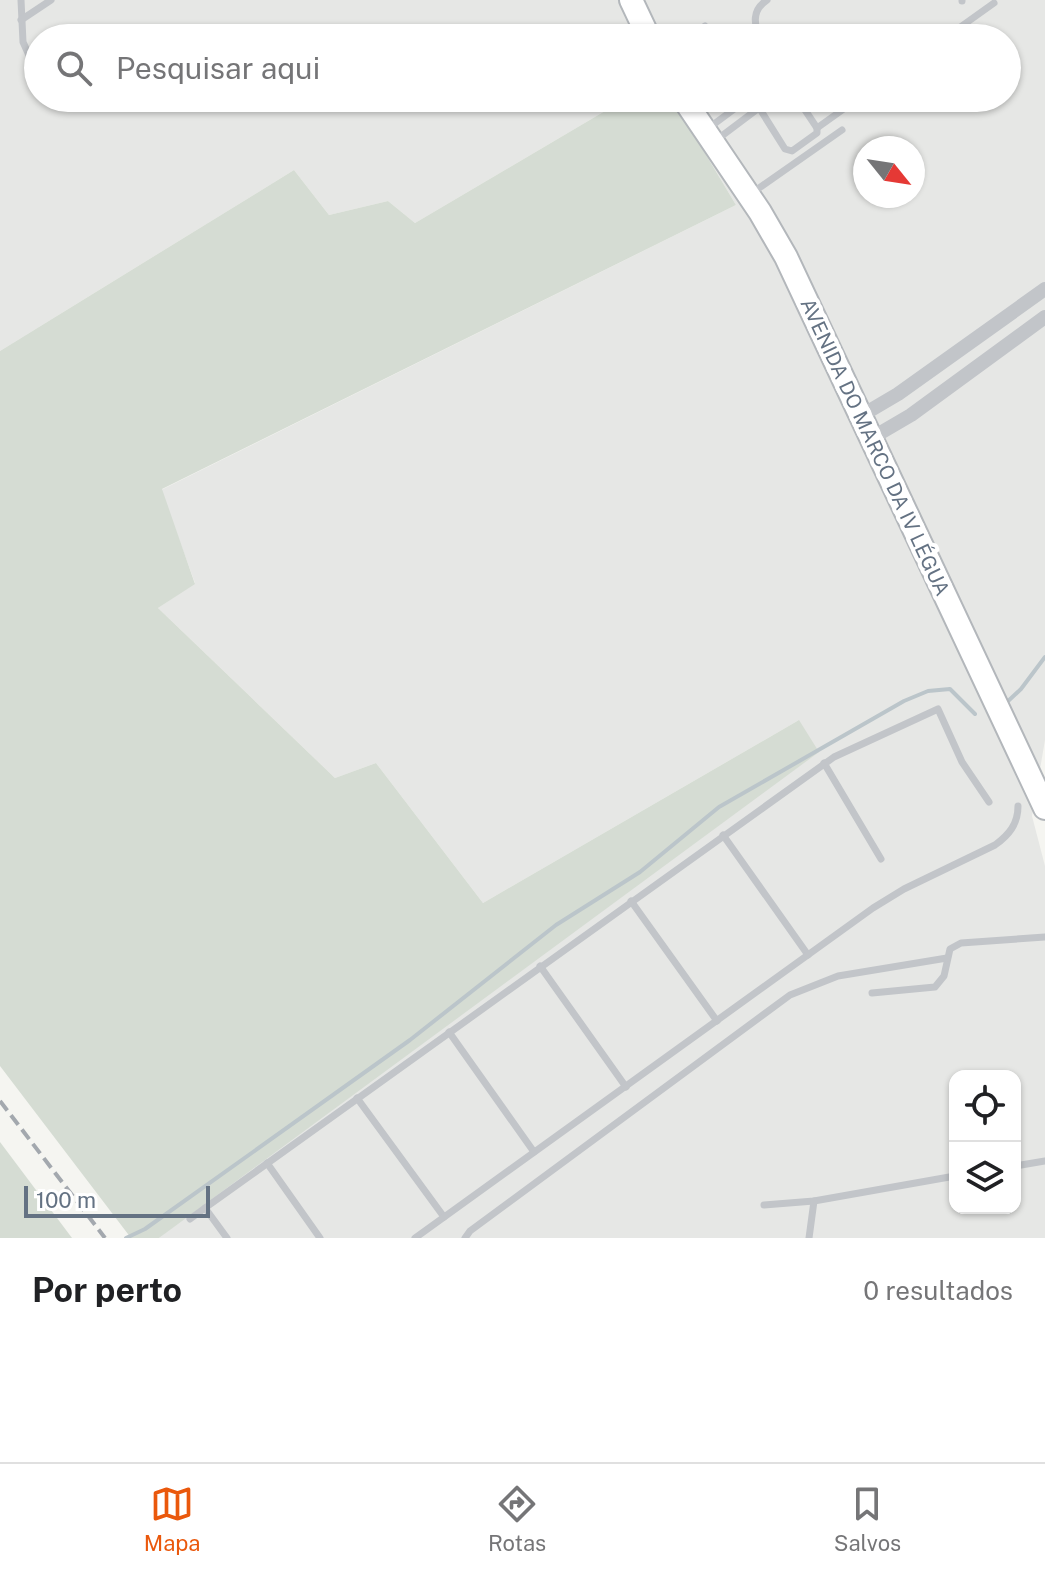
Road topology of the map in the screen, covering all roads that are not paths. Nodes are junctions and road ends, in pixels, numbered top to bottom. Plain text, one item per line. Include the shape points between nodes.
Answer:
1 (21, 0) edge
2 (51, 0) edge
3 (631, 0) edge
4 (767, 0) edge
5 (994, 3) dead end
6 (21, 20) junction
7 (642, 24) edge
8 (755, 24) edge
9 (965, 24) edge
10 (24, 44) edge
11 (693, 112) edge
12 (736, 112) edge
13 (750, 112) edge
14 (762, 112) edge
15 (806, 112) edge
16 (839, 112) edge
17 (817, 128) junction
18 (842, 130) dead end
19 (709, 136) junction
20 (749, 196) junction
21 (1045, 289) edge
22 (1045, 317) edge
23 (859, 417) junction
24 (870, 439) junction
25 (824, 763) junction
26 (989, 802) dead end
27 (1018, 806) dead end
28 (1045, 808) edge
29 (723, 835) junction
30 (881, 859) dead end
31 (631, 901) junction
32 (1045, 937) edge
33 (808, 955) junction
34 (947, 958) junction
35 (540, 966) junction
36 (872, 993) dead end
37 (717, 1021) junction
38 (449, 1032) junction
39 (626, 1087) junction
40 (357, 1098) junction
41 (534, 1152) junction
42 (1045, 1161) edge
43 (267, 1163) junction
44 (1021, 1165) edge
45 (949, 1177) edge
46 (814, 1201) junction
47 (764, 1205) dead end
48 (205, 1208) junction
49 (444, 1217) junction
50 (190, 1219) dead end
51 (227, 1238) edge
52 (320, 1238) edge
53 (415, 1238) edge
54 (465, 1238) edge
55 (809, 1238) edge

1 - 6 lane
2 - 6 lane
3 - 7 main road
4 - 8 lane via 756,12
5 - 9 lane
6 - 10 lane
11 - 19 main road, AVENIDA DO MARCO DA IV LÉGUA
12 - 19 lane
13 - 19 lane
14 - 17 lane via 788,151 815,137
15 - 17 lane
16 - 17 lane
18 - 20 lane
19 - 20 main road, AVENIDA DO MARCO DA IV LÉGUA
20 - 23 main road, AVENIDA DO MARCO DA IV LÉGUA via 786,257
21 - 23 street
22 - 24 street
23 - 24 main road, AVENIDA DO MARCO DA IV LÉGUA
24 - 28 main road, AVENIDA DO MARCO DA IV LÉGUA
25 - 26 lane via 938,709 962,762
25 - 29 lane
25 - 30 lane
27 - 33 lane via 1015,825 995,845 890,897
29 - 31 lane
29 - 33 lane
31 - 35 lane
31 - 37 lane
32 - 34 lane via 961,943
33 - 37 lane
34 - 36 lane via 944,976 935,987
34 - 54 lane via 838,976 790,995
35 - 38 lane
35 - 39 lane
37 - 39 lane
38 - 40 lane
38 - 41 lane
39 - 41 lane
40 - 43 lane
40 - 49 lane
41 - 49 lane
42 - 44 lane
43 - 48 lane
43 - 52 lane
45 - 46 lane
46 - 47 lane
46 - 55 lane
48 - 50 lane
48 - 51 lane
49 - 53 lane

